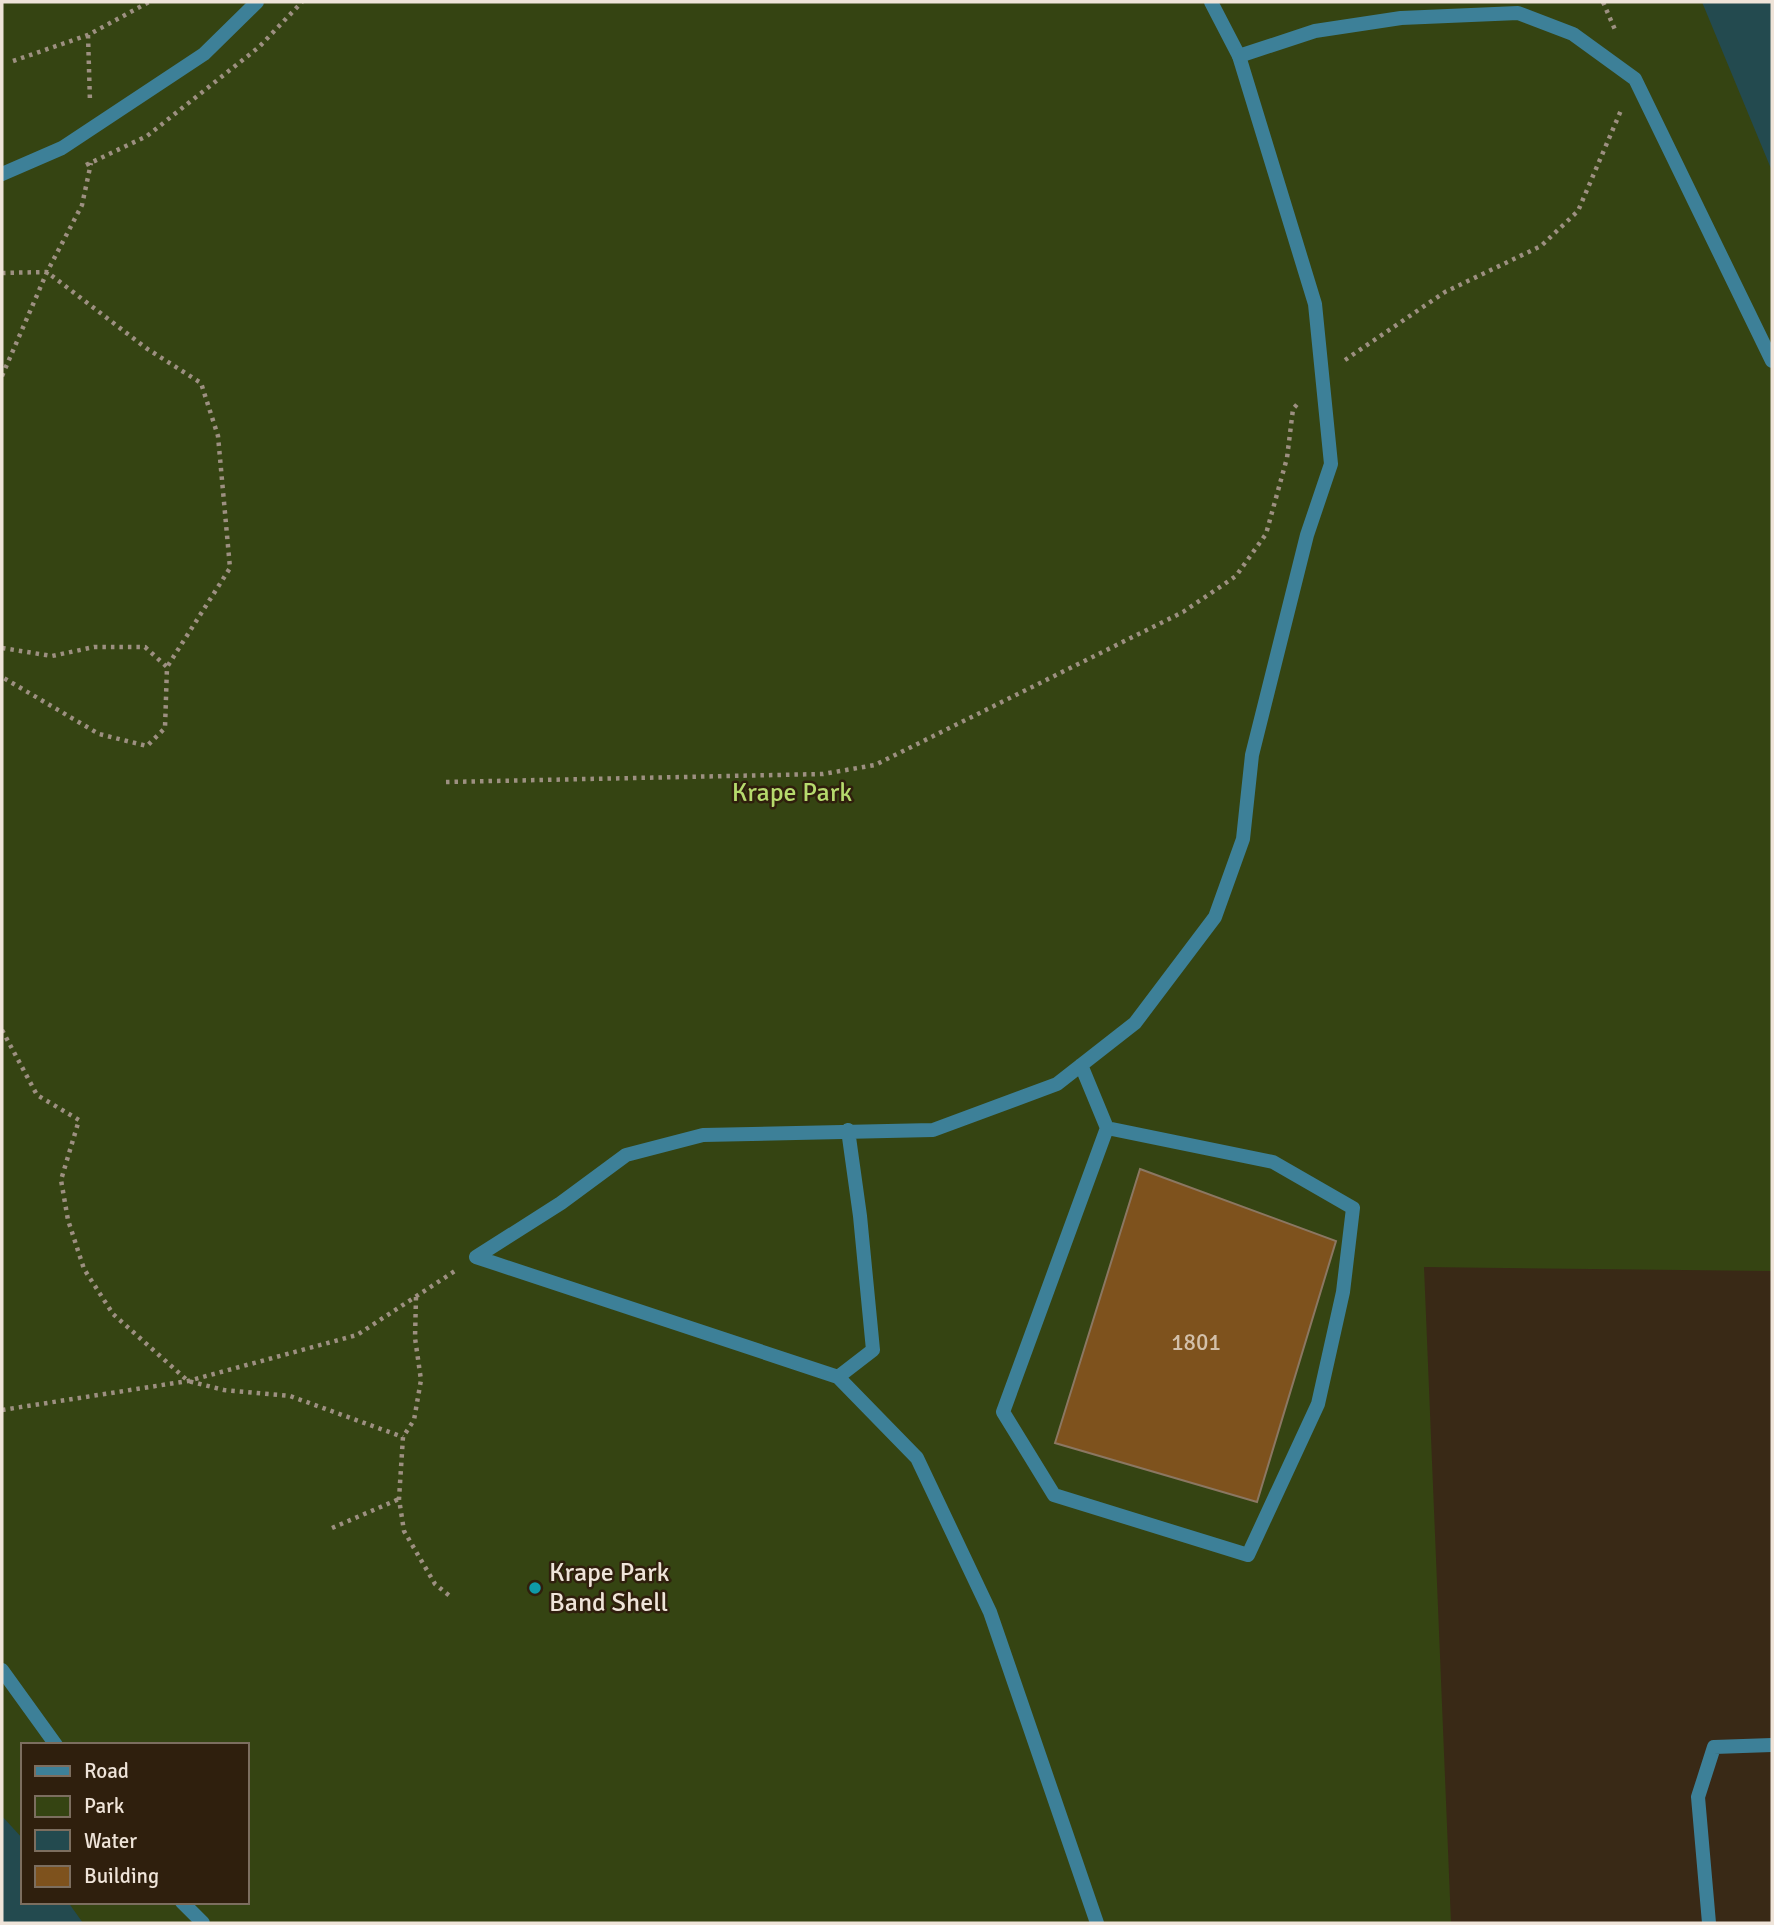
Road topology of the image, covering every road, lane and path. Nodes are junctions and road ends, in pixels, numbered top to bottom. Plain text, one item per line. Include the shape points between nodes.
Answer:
1 (149, 2) edge
2 (257, 2) edge
3 (1211, 2) edge
4 (88, 35) junction
5 (1239, 55) junction
6 (13, 61) dead end
7 (1634, 79) junction
8 (93, 127) junction
9 (2, 174) edge
10 (47, 272) junction
11 (2, 273) edge
12 (1772, 361) edge
13 (1324, 375) junction
14 (2, 376) edge
15 (2, 648) edge
16 (167, 667) junction
17 (2, 677) edge
18 (446, 782) dead end
19 (2, 1030) edge
20 (1082, 1065) junction
21 (1107, 1128) junction
22 (848, 1130) junction
23 (476, 1257) junction
24 (416, 1296) junction
25 (838, 1377) junction
26 (188, 1381) junction
27 (2, 1410) edge
28 (403, 1437) junction
29 (399, 1499) junction
30 (332, 1528) dead end
31 (451, 1597) dead end
32 (2, 1670) edge
33 (55, 1743) edge
34 (1772, 1745) edge
35 (185, 1904) edge
36 (203, 1923) edge
37 (1097, 1923) edge
38 (1709, 1923) edge

1 - 4 path
2 - 8 street via 204,54
3 - 5 street
4 - 6 path
4 - 8 path
5 - 7 street via 1315,31 1401,18 1518,13 1573,34
5 - 13 street via 1315,304
7 - 12 street
7 - 13 path via 1578,211 1541,246 1445,292
8 - 9 street via 62,148
8 - 10 path via 82,205
10 - 11 path
10 - 14 path
10 - 16 path via 146,348 201,383 218,436 230,568
13 - 18 path via 1293,409 1287,458 1266,534 1236,576 1183,612 875,765 823,774
13 - 20 street via 1331,464 1307,535 1252,755 1243,839 1214,917 1135,1023
15 - 16 path via 52,656 94,647 145,647
16 - 17 path via 165,728 147,746 99,734
19 - 26 path via 37,1095 79,1120 61,1180 84,1269 113,1314
20 - 21 street
20 - 22 street via 1057,1084 933,1130
21 - 21 street via 1003,1412 1054,1495 1248,1555 1318,1404 1343,1292 1353,1208 1273,1162
22 - 23 street via 703,1135 626,1155
22 - 25 street via 873,1350
23 - 24 path
23 - 25 street
24 - 26 path via 357,1335
24 - 28 path via 421,1380 414,1420
25 - 37 street via 917,1458 990,1612
26 - 27 path
26 - 28 path via 224,1390 290,1395
28 - 29 path
29 - 30 path
29 - 31 path via 404,1531 435,1584
32 - 33 street
34 - 38 street via 1714,1747 1698,1797
35 - 36 street

